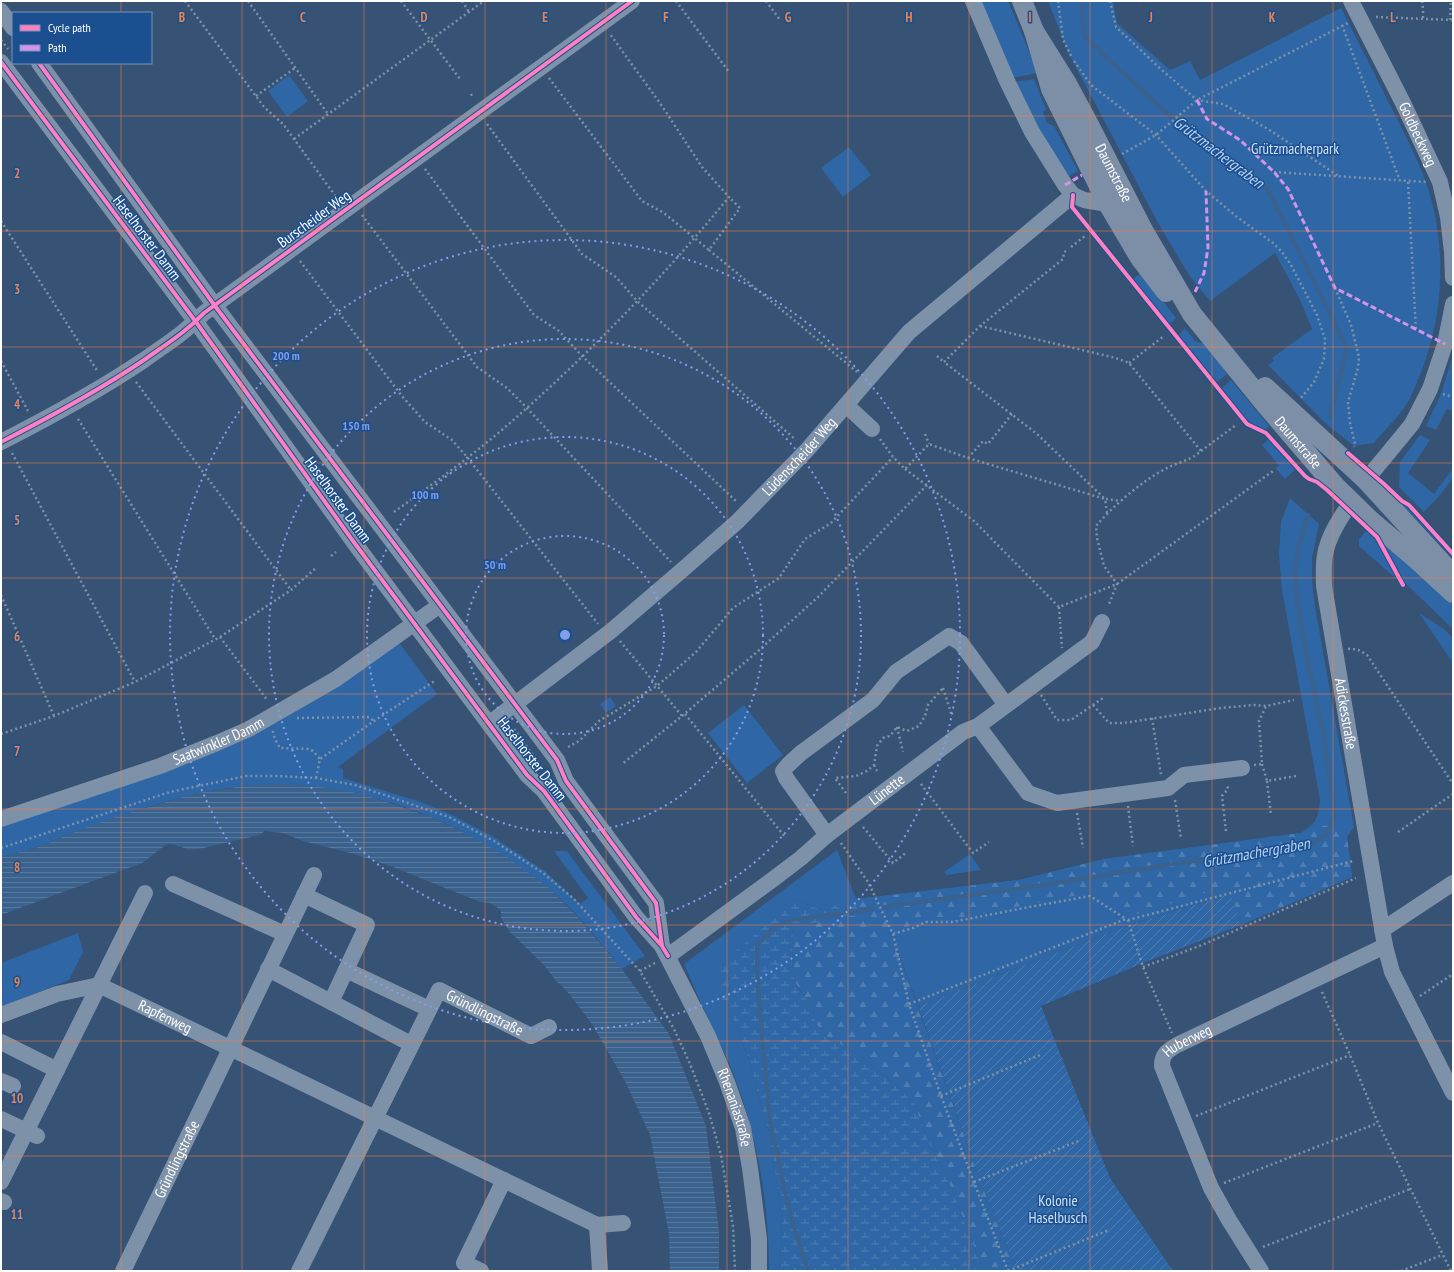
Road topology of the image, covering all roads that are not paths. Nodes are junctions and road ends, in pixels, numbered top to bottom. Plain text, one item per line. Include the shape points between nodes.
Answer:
1 (632, 1) edge
2 (973, 1) edge
3 (1022, 1) edge
4 (1351, 1) edge
5 (1, 12) edge
6 (12, 27) edge
7 (1034, 32) junction
8 (1, 62) edge
9 (39, 64) edge
10 (1447, 182) edge
11 (1073, 195) junction
12 (1108, 204) junction
13 (1453, 278) edge
14 (1453, 304) edge
15 (215, 306) junction
16 (1192, 314) junction
17 (196, 322) junction
18 (1217, 344) junction
19 (846, 405) junction
20 (872, 429) road end
21 (7, 448) edge
22 (1366, 480) junction
23 (1351, 502) junction
24 (1453, 575) edge
25 (1453, 593) edge
26 (440, 605) junction
27 (414, 622) junction
28 (1102, 622) dead end
29 (514, 705) junction
30 (1006, 705) junction
31 (490, 724) junction
32 (978, 726) junction
33 (1242, 768) road end
34 (1, 819) edge
35 (826, 835) junction
36 (314, 875) dead end
37 (1453, 883) edge
38 (173, 884) dead end
39 (145, 893) dead end
40 (304, 895) junction
41 (1382, 930) junction
42 (285, 934) junction
43 (1385, 946) junction
44 (665, 951) junction
45 (268, 969) junction
46 (346, 970) junction
47 (99, 985) junction
48 (330, 1002) junction
49 (429, 1009) junction
50 (1, 1015) edge
51 (549, 1026) dead end
52 (1, 1042) edge
53 (411, 1044) junction
54 (231, 1049) junction
55 (57, 1070) junction
56 (1453, 1093) edge
57 (375, 1118) junction
58 (1, 1119) edge
59 (31, 1134) junction
60 (504, 1180) junction
61 (4, 1184) edge
62 (623, 1223) dead end
63 (597, 1225) junction
64 (123, 1271) edge
65 (299, 1271) edge
66 (481, 1271) edge
67 (600, 1271) edge
68 (759, 1271) edge
69 (1261, 1271) edge

1 - 15 street, Burscheider Weg
2 - 11 street via 1032,132
3 - 7 main road, Daumstraße
4 - 10 street, Goldbeckweg
5 - 6 street
7 - 12 main road, Daumstraße via 1051,89
7 - 16 main road, Daumstraße via 1088,121 1142,230
8 - 17 street, Haselhorster Damm
9 - 15 street, Haselhorster Damm
10 - 13 street, Goldbeckweg
11 - 12 street, Daumstraße via 1084,200
11 - 19 street, Lüdenscheider Weg via 909,332
12 - 16 main road, Daumstraße via 1140,258 1166,292
14 - 22 street via 1445,344 1430,389 1412,424
15 - 17 street, Burscheider Weg
15 - 26 street, Haselhorster Damm
16 - 18 main road, Daumstraße
17 - 21 street, Burscheider Weg
17 - 27 street, Haselhorster Damm
18 - 22 main road, Daumstraße
18 - 23 main road, Daumstraße via 1323,474
19 - 20 street
19 - 29 street, Lüdenscheider Weg via 747,512 609,633
22 - 23 main road
22 - 24 main road, Daumstraße
23 - 25 main road, Daumstraße
23 - 41 street, Adickesstraße via 1324,555 1324,586
26 - 27 street
26 - 29 street, Haselhorster Damm
27 - 31 street, Haselhorster Damm
27 - 34 street, Saatwinkler Damm via 336,679 243,732 160,766
28 - 30 street, Lünette via 1092,642
29 - 31 street, Haselhorster Damm
29 - 44 street, Haselhorster Damm via 556,760 566,781 656,903
30 - 32 street, Lünette
30 - 35 street via 961,643 949,636 896,672 873,700 801,753 783,771
31 - 44 street, Haselhorster Damm via 527,774 544,791 636,917
32 - 33 street via 1028,793 1057,803 1126,794 1168,786 1184,775
32 - 35 street, Lünette via 963,732
35 - 44 street, Lünette via 790,867
36 - 40 street, Gründlingstraße
37 - 41 street
38 - 42 street
39 - 47 street
40 - 42 street, Gründlingstraße
40 - 46 street via 367,925
41 - 43 street, Adickesstraße
42 - 45 street, Gründlingstraße
43 - 56 street, Adickesstraße via 1392,972
43 - 69 street, Huberweg via 1177,1045 1164,1055 1162,1066 1211,1188
44 - 68 street, Rhenaniastraße via 708,1036 742,1128 759,1239
45 - 48 street
45 - 54 street, Gründlingstraße
46 - 48 street
46 - 49 street, Gründlingstraße
47 - 50 street via 57,994
47 - 54 street, Rapfenweg
47 - 55 street
48 - 53 street
49 - 51 street, Gründlingstraße via 439,990 531,1036
49 - 53 street, Gründlingstraße
52 - 55 street
53 - 57 street, Gründlingstraße
54 - 57 street
54 - 64 street, Gründlingstraße
55 - 59 street
57 - 60 street
57 - 65 street, Gründlingstraße
58 - 59 street
59 - 61 street
60 - 63 street
60 - 66 street via 464,1263
62 - 63 street
63 - 67 street

